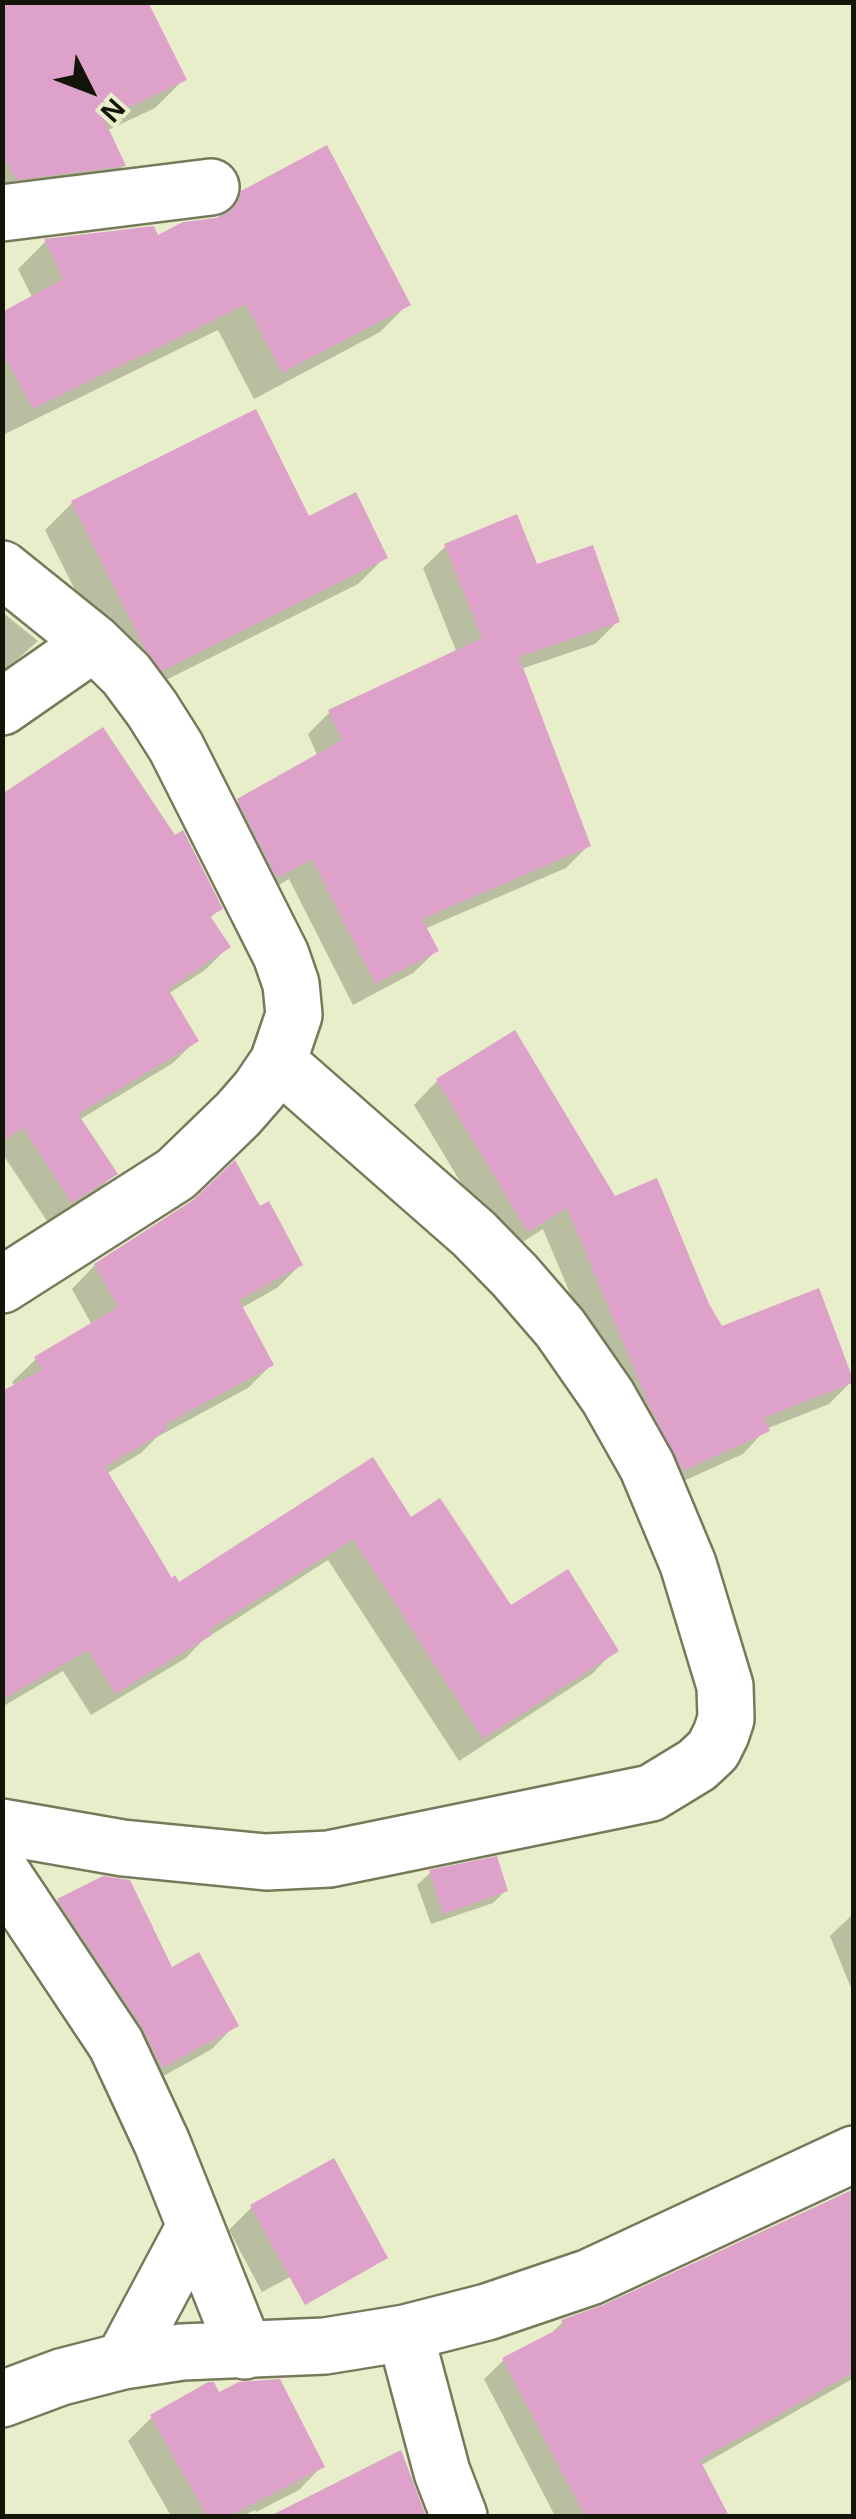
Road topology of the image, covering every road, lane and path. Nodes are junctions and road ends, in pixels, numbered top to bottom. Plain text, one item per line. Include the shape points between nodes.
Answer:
1 (211, 187) dead end
2 (2, 213) edge
3 (2, 569) edge
4 (94, 643) junction
5 (2, 707) edge
6 (278, 1062) junction
7 (2, 1286) edge
8 (2, 1828) edge
9 (2, 1872) edge
10 (854, 2154) edge
11 (195, 2226) junction
12 (405, 2332) junction
13 (245, 2352) junction
14 (124, 2361) junction
15 (2, 2399) edge
16 (459, 2516) edge

1 - 2 street
3 - 4 street
4 - 5 street
4 - 6 street via 126,674 176,747 281,955 294,1014
6 - 7 street via 238,1114 176,1174
6 - 8 street via 474,1234 560,1328 608,1397 647,1466 688,1564 725,1686 721,1734 698,1765 651,1793 329,1859 266,1862
9 - 11 street via 116,2044
10 - 12 street via 590,2276
11 - 13 street
11 - 14 street
12 - 13 street
12 - 16 street
13 - 14 street
14 - 15 street

